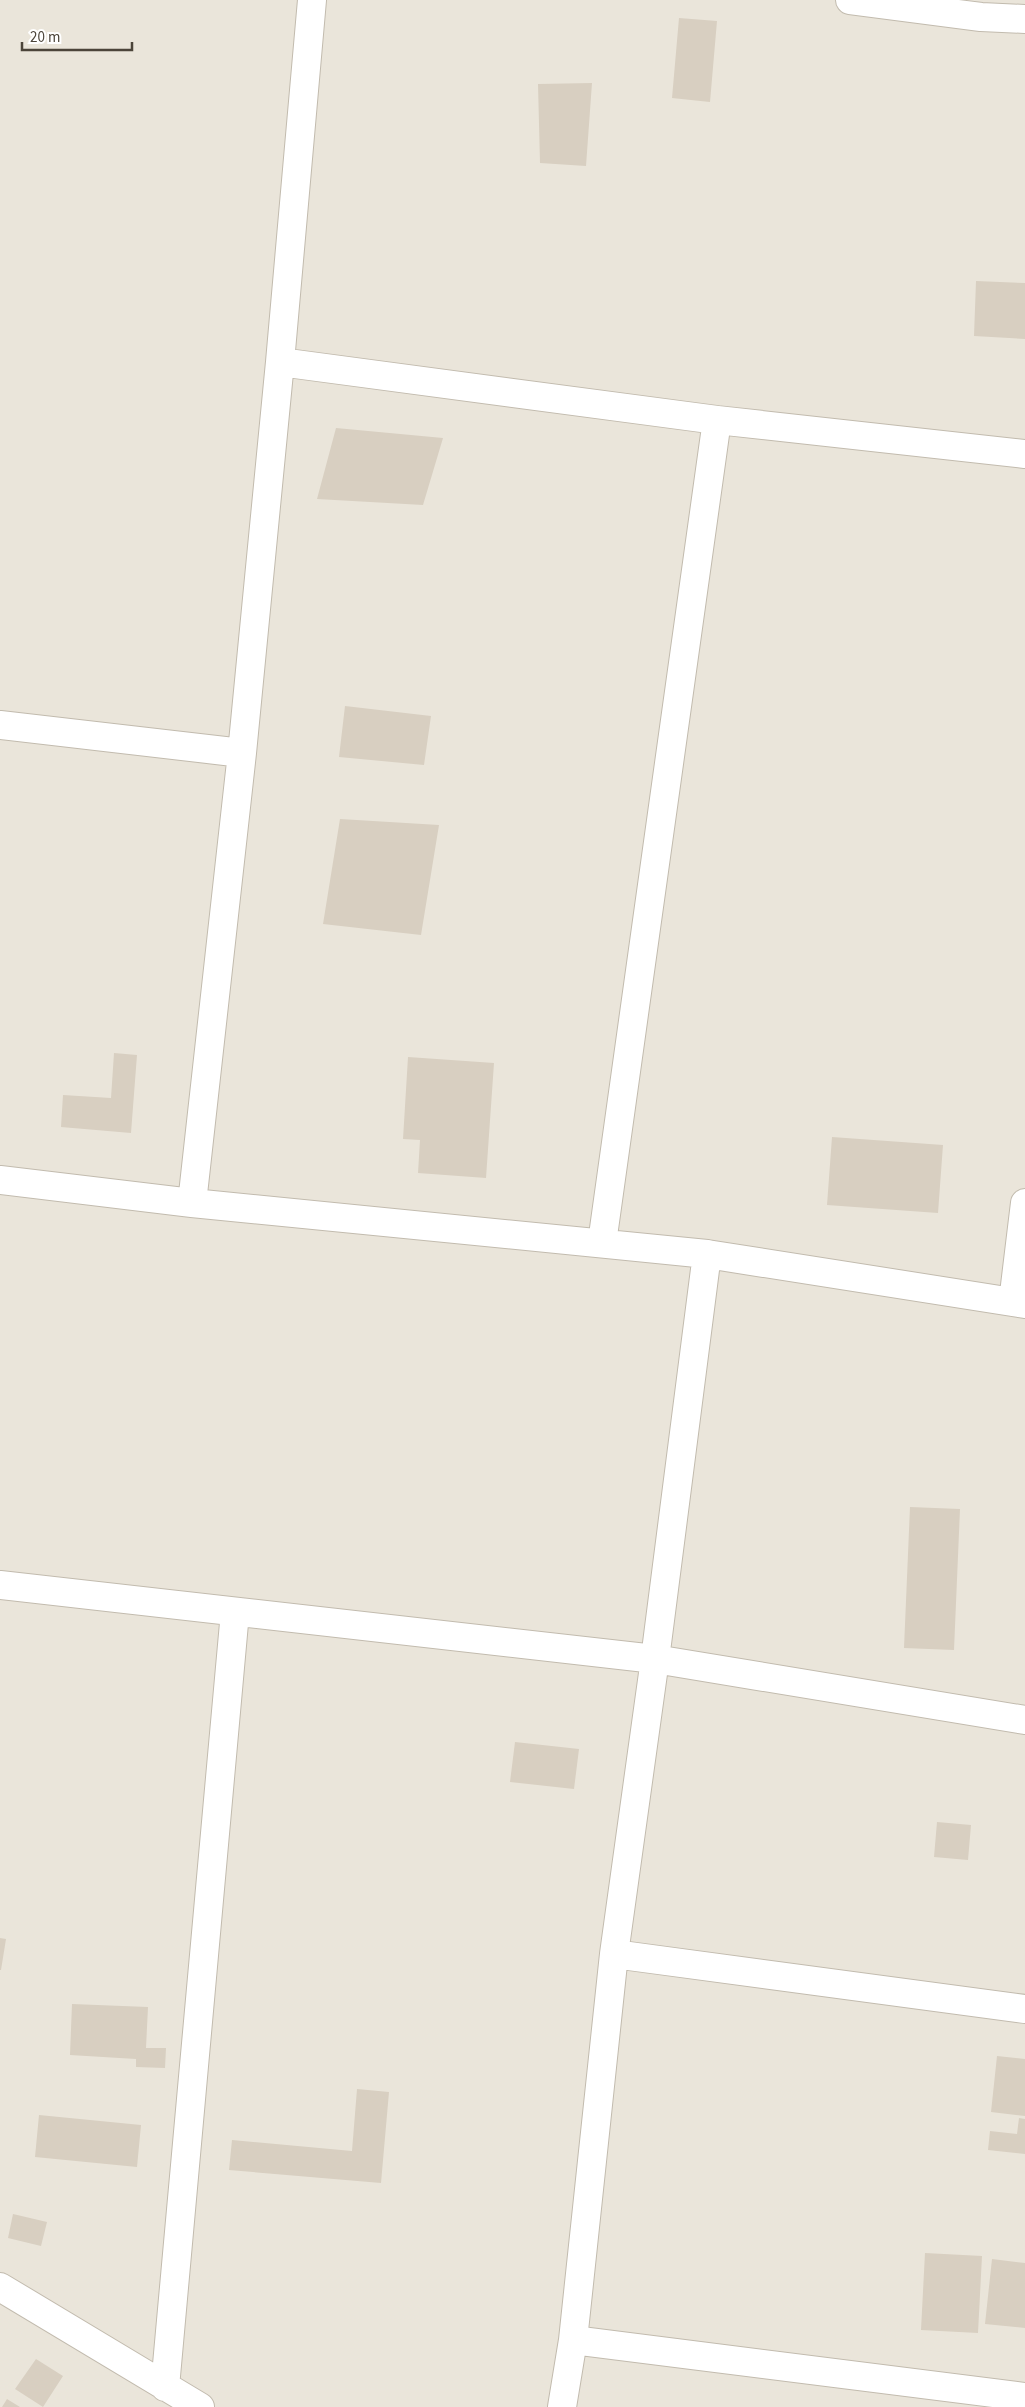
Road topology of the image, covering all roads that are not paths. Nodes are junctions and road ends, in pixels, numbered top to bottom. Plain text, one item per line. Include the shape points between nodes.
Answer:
1 (312, 0) edge
2 (850, 0) edge
3 (1025, 19) edge
4 (280, 362) junction
5 (717, 420) junction
6 (1025, 454) edge
7 (0, 725) edge
8 (242, 753) junction
9 (0, 1180) edge
10 (192, 1203) junction
11 (1025, 1203) edge
12 (602, 1243) junction
13 (707, 1254) junction
14 (1019, 1303) edge
15 (0, 1585) edge
16 (235, 1612) junction
17 (655, 1659) junction
18 (1025, 1720) edge
19 (614, 1954) junction
20 (1025, 2010) edge
21 (0, 2287) edge
22 (573, 2340) junction
23 (165, 2387) junction
24 (1025, 2397) edge
25 (200, 2407) edge
26 (562, 2407) edge

1 - 4 street
2 - 3 street via 981,17
4 - 5 street
4 - 8 street
5 - 6 street
5 - 12 street
7 - 8 street
8 - 10 street
9 - 10 street
10 - 12 street
11 - 14 street
12 - 13 street
13 - 14 street
13 - 17 street
15 - 16 street
16 - 17 street
16 - 23 street
17 - 18 street
17 - 19 street
19 - 20 street
19 - 22 street
21 - 23 street
22 - 24 street
22 - 26 street
23 - 25 street

